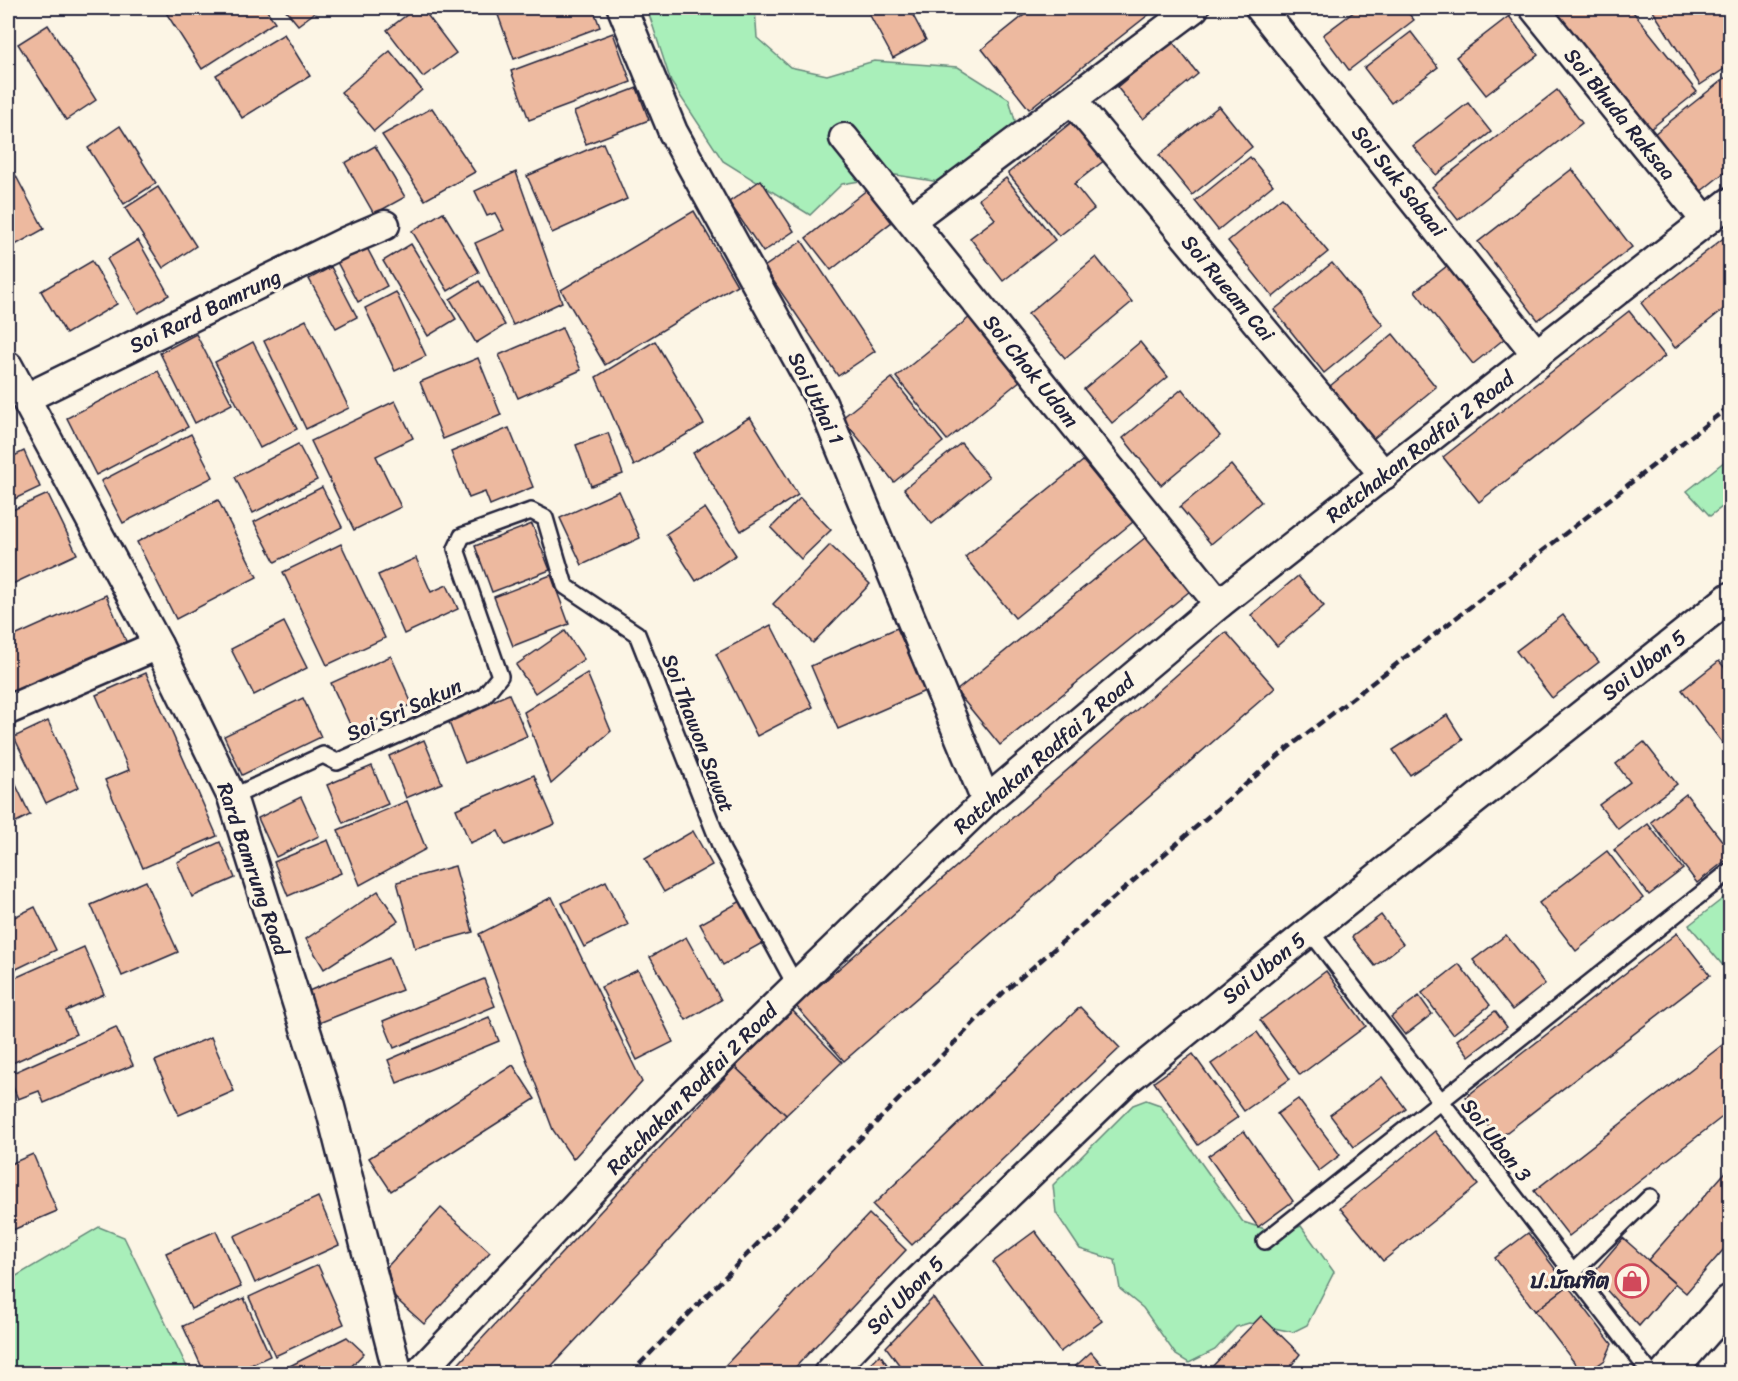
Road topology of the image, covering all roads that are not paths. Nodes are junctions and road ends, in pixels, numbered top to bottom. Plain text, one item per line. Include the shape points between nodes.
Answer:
1 (622, 8) edge
2 (1194, 8) edge
3 (1260, 8) edge
4 (1534, 8) edge
5 (1073, 101) junction
6 (844, 138) dead end
7 (1731, 202) edge
8 (911, 220) junction
9 (1706, 221) junction
10 (385, 225) dead end
11 (1537, 355) junction
12 (8, 366) edge
13 (26, 398) junction
14 (1384, 475) junction
15 (544, 518) joint
16 (1731, 597) edge
17 (1219, 604) junction
18 (158, 645) junction
19 (8, 710) edge
20 (232, 797) junction
21 (986, 801) junction
22 (1731, 871) edge
23 (1310, 931) junction
24 (796, 986) junction
25 (1441, 1103) junction
26 (1650, 1197) dead end
27 (1265, 1241) dead end
28 (1572, 1273) junction
29 (1731, 1302) edge
30 (398, 1374) edge
31 (418, 1374) edge
32 (828, 1374) edge
33 (1651, 1374) edge
34 (1667, 1374) edge

1 - 21 street, Soi Uthai 1 via 673,132 822,403
2 - 5 street
3 - 11 street, Soi Suk Sabaai
4 - 9 street, Soi Bhuda Raksaa
5 - 8 street
5 - 14 street, Soi Rueam Cai
6 - 8 street, Soi Chok Udom
7 - 9 street, Ratchakan Rodfai 2 Road
8 - 17 street, Soi Chok Udom
9 - 11 street, Ratchakan Rodfai 2 Road
10 - 13 street, Soi Rard Bamrung
11 - 14 street, Ratchakan Rodfai 2 Road
12 - 13 street, Rard Bamrung Road
13 - 18 street, Rard Bamrung Road
14 - 17 street, Ratchakan Rodfai 2 Road
15 - 20 lane, Soi Sri Sakun via 531,511 462,536 456,549 500,676 483,697 337,762 323,755
15 - 24 lane, Soi Thawon Sawat via 565,586 637,634 722,850
16 - 23 street, Soi Ubon 5
17 - 21 street, Ratchakan Rodfai 2 Road
18 - 19 street
18 - 20 street, Rard Bamrung Road
20 - 30 street, Rard Bamrung Road via 330,1107
21 - 24 street, Ratchakan Rodfai 2 Road
22 - 25 lane
23 - 25 lane, Soi Ubon 3
23 - 32 street, Soi Ubon 5 via 1127,1080 911,1288
24 - 31 street, Ratchakan Rodfai 2 Road via 661,1117
25 - 27 lane
25 - 28 lane, Soi Ubon 3
26 - 28 lane
28 - 33 lane, Soi Ubon 3
29 - 34 main road

